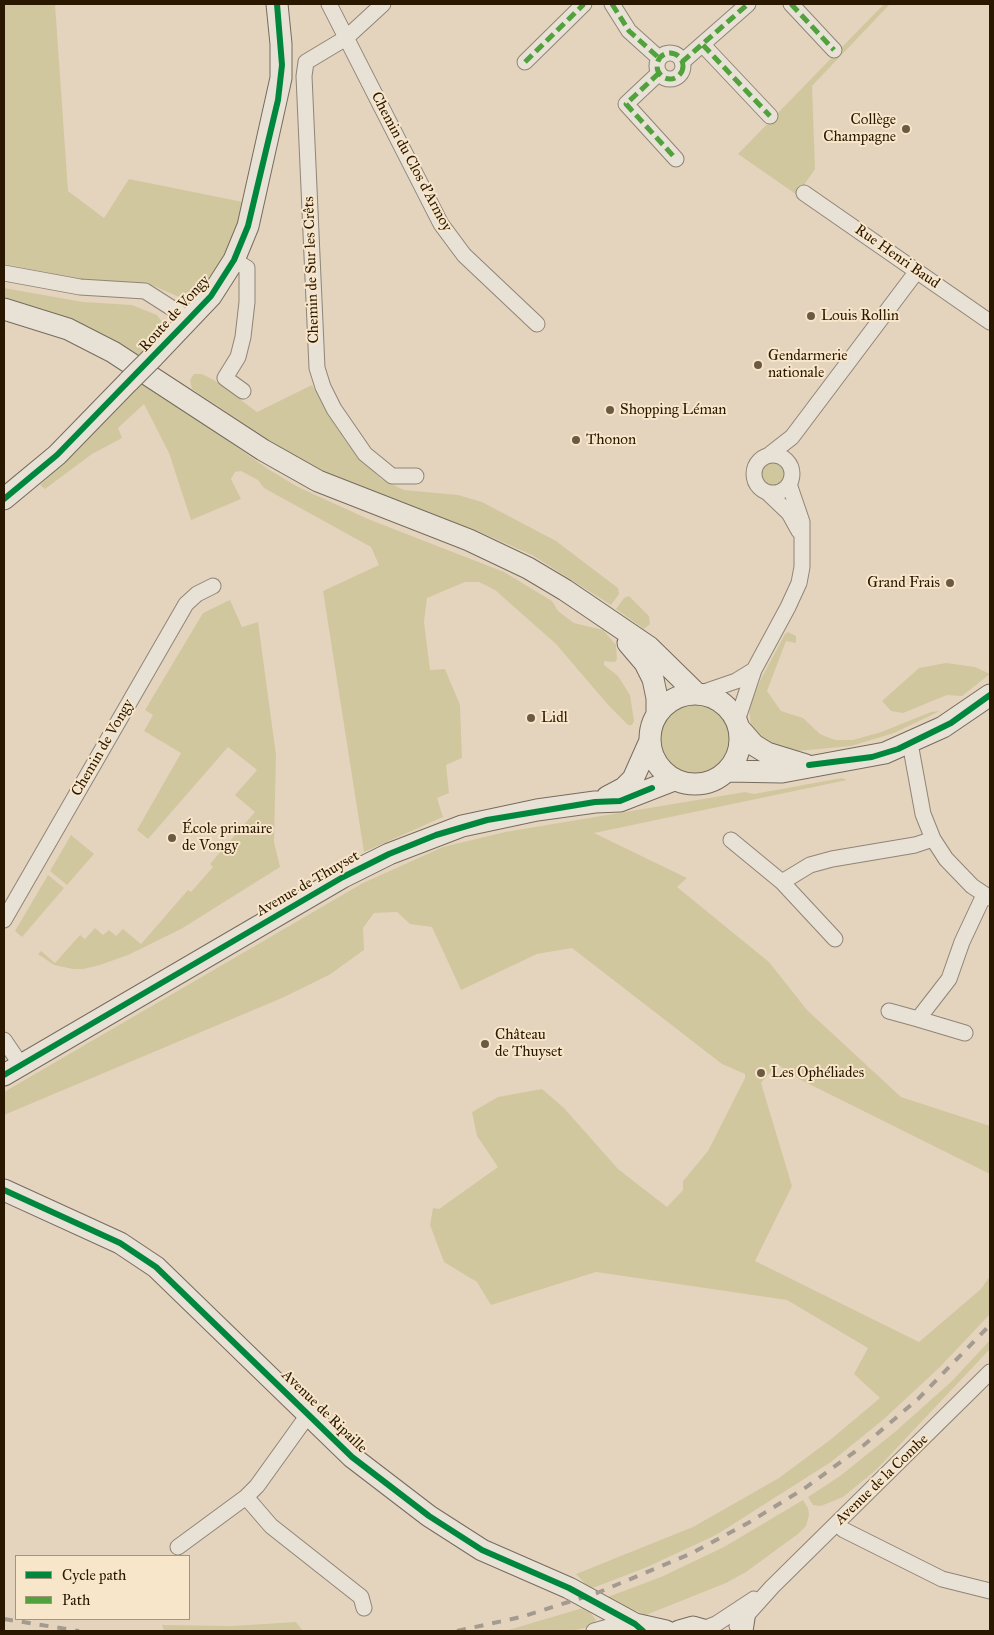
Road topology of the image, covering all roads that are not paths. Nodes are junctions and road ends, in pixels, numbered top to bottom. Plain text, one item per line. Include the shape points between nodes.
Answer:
1 (277, 4) edge
2 (329, 4) edge
3 (383, 4) edge
4 (584, 4) edge
5 (612, 4) edge
6 (748, 4) edge
7 (792, 4) edge
8 (346, 38) junction
9 (703, 45) junction
10 (834, 50) dead end
11 (525, 62) dead end
12 (682, 62) junction
13 (659, 66) junction
14 (770, 116) dead end
15 (676, 159) dead end
16 (804, 193) dead end
17 (234, 260) junction
18 (917, 271) junction
19 (4, 273) edge
20 (4, 309) edge
21 (189, 320) junction
22 (990, 322) edge
23 (537, 324) dead end
24 (243, 391) dead end
25 (792, 437) junction
26 (769, 455) junction
27 (788, 463) junction
28 (416, 476) dead end
29 (789, 484) junction
30 (768, 493) junction
31 (4, 499) edge
32 (802, 537) junction
33 (213, 586) dead end
34 (613, 624) junction
35 (754, 670) junction
36 (697, 694) junction
37 (989, 700) edge
38 (656, 714) junction
39 (738, 725) junction
40 (910, 743) junction
41 (649, 744) junction
42 (809, 765) junction
43 (727, 771) junction
44 (674, 780) junction
45 (596, 802) junction
46 (933, 839) junction
47 (731, 840) dead end
48 (782, 882) junction
49 (987, 896) edge
50 (4, 920) edge
51 (835, 939) dead end
52 (889, 1011) dead end
53 (918, 1019) junction
54 (965, 1033) dead end
55 (4, 1040) edge
56 (12, 1070) edge
57 (4, 1190) edge
58 (990, 1372) edge
59 (308, 1415) junction
60 (246, 1497) junction
61 (837, 1524) junction
62 (178, 1548) dead end
63 (772, 1587) junction
64 (990, 1591) edge
65 (364, 1608) dead end
66 (636, 1625) edge
67 (740, 1627) edge
68 (705, 1630) edge
69 (594, 1631) edge
70 (666, 1631) edge
71 (679, 1631) edge

1 - 17 street, Route de Vongy via 282,65 278,100 248,226
2 - 8 street, Chemin du Clos d'Armoy
3 - 8 street
4 - 11 street
5 - 13 street via 629,31
6 - 9 street
7 - 10 street
8 - 23 street, Chemin du Clos d'Armoy via 441,224 464,255
8 - 28 street, Chemin de Sur les Crêts via 306,62 316,368 334,409 365,454 392,476
9 - 12 street
9 - 14 street
12 - 13 street via 672,53 662,55
12 - 13 street via 682,71 675,78 666,78
13 - 15 street via 626,104
16 - 18 street, Rue Henri Baud
17 - 21 street, Route de Vongy via 211,296
17 - 24 street via 247,268 247,302 238,356 225,378
18 - 22 street, Rue Henri Baud
18 - 25 street
19 - 21 street via 80,287 146,291
20 - 34 street via 44,320 91,340 134,364 301,472 354,497 508,558 565,590
21 - 31 street, Route de Vongy, bridge via 57,456
25 - 26 street
25 - 27 street
26 - 27 street via 778,456
26 - 30 street via 757,462 754,472 757,485
27 - 29 street via 792,475
29 - 30 street via 778,493
29 - 32 street via 800,512
30 - 32 street via 791,516
32 - 35 street via 802,567 796,591
33 - 50 street, Chemin de Vongy via 186,604
34 - 36 street via 649,647
34 - 38 street via 650,671 656,693
35 - 36 street via 730,684
35 - 39 street
36 - 38 street via 674,698
36 - 39 street via 719,700
37 - 40 street
38 - 41 street via 650,728
39 - 42 street via 754,745 767,754
39 - 43 street via 738,751
40 - 42 street via 872,757
40 - 46 street via 923,814
41 - 44 street via 657,765
41 - 45 street, Avenue de Thuyset via 629,784
42 - 43 street via 782,772
43 - 44 street via 702,784
44 - 45 street, Avenue de Thuyset via 626,800
45 - 56 street, Avenue de Thuyset via 487,820 436,835 389,854 334,882
46 - 48 street via 810,865
46 - 49 street via 946,859
47 - 48 street
48 - 51 street
49 - 53 street via 962,942 949,979
52 - 53 street
53 - 54 street
55 - 56 street
57 - 59 street, Avenue de Ripaille via 100,1233 138,1254 172,1282
58 - 61 street, Avenue de la Combe
59 - 60 street
59 - 66 street, Avenue de Ripaille via 382,1482 455,1534 491,1554 569,1588
60 - 62 street
60 - 65 street via 271,1526 361,1597
61 - 63 street, Avenue de la Combe
61 - 64 street via 936,1577
63 - 67 street, Avenue de la Combe
63 - 68 street, Avenue de la Combe
66 - 69 street
66 - 70 street, Avenue de Ripaille
68 - 71 street via 689,1628

